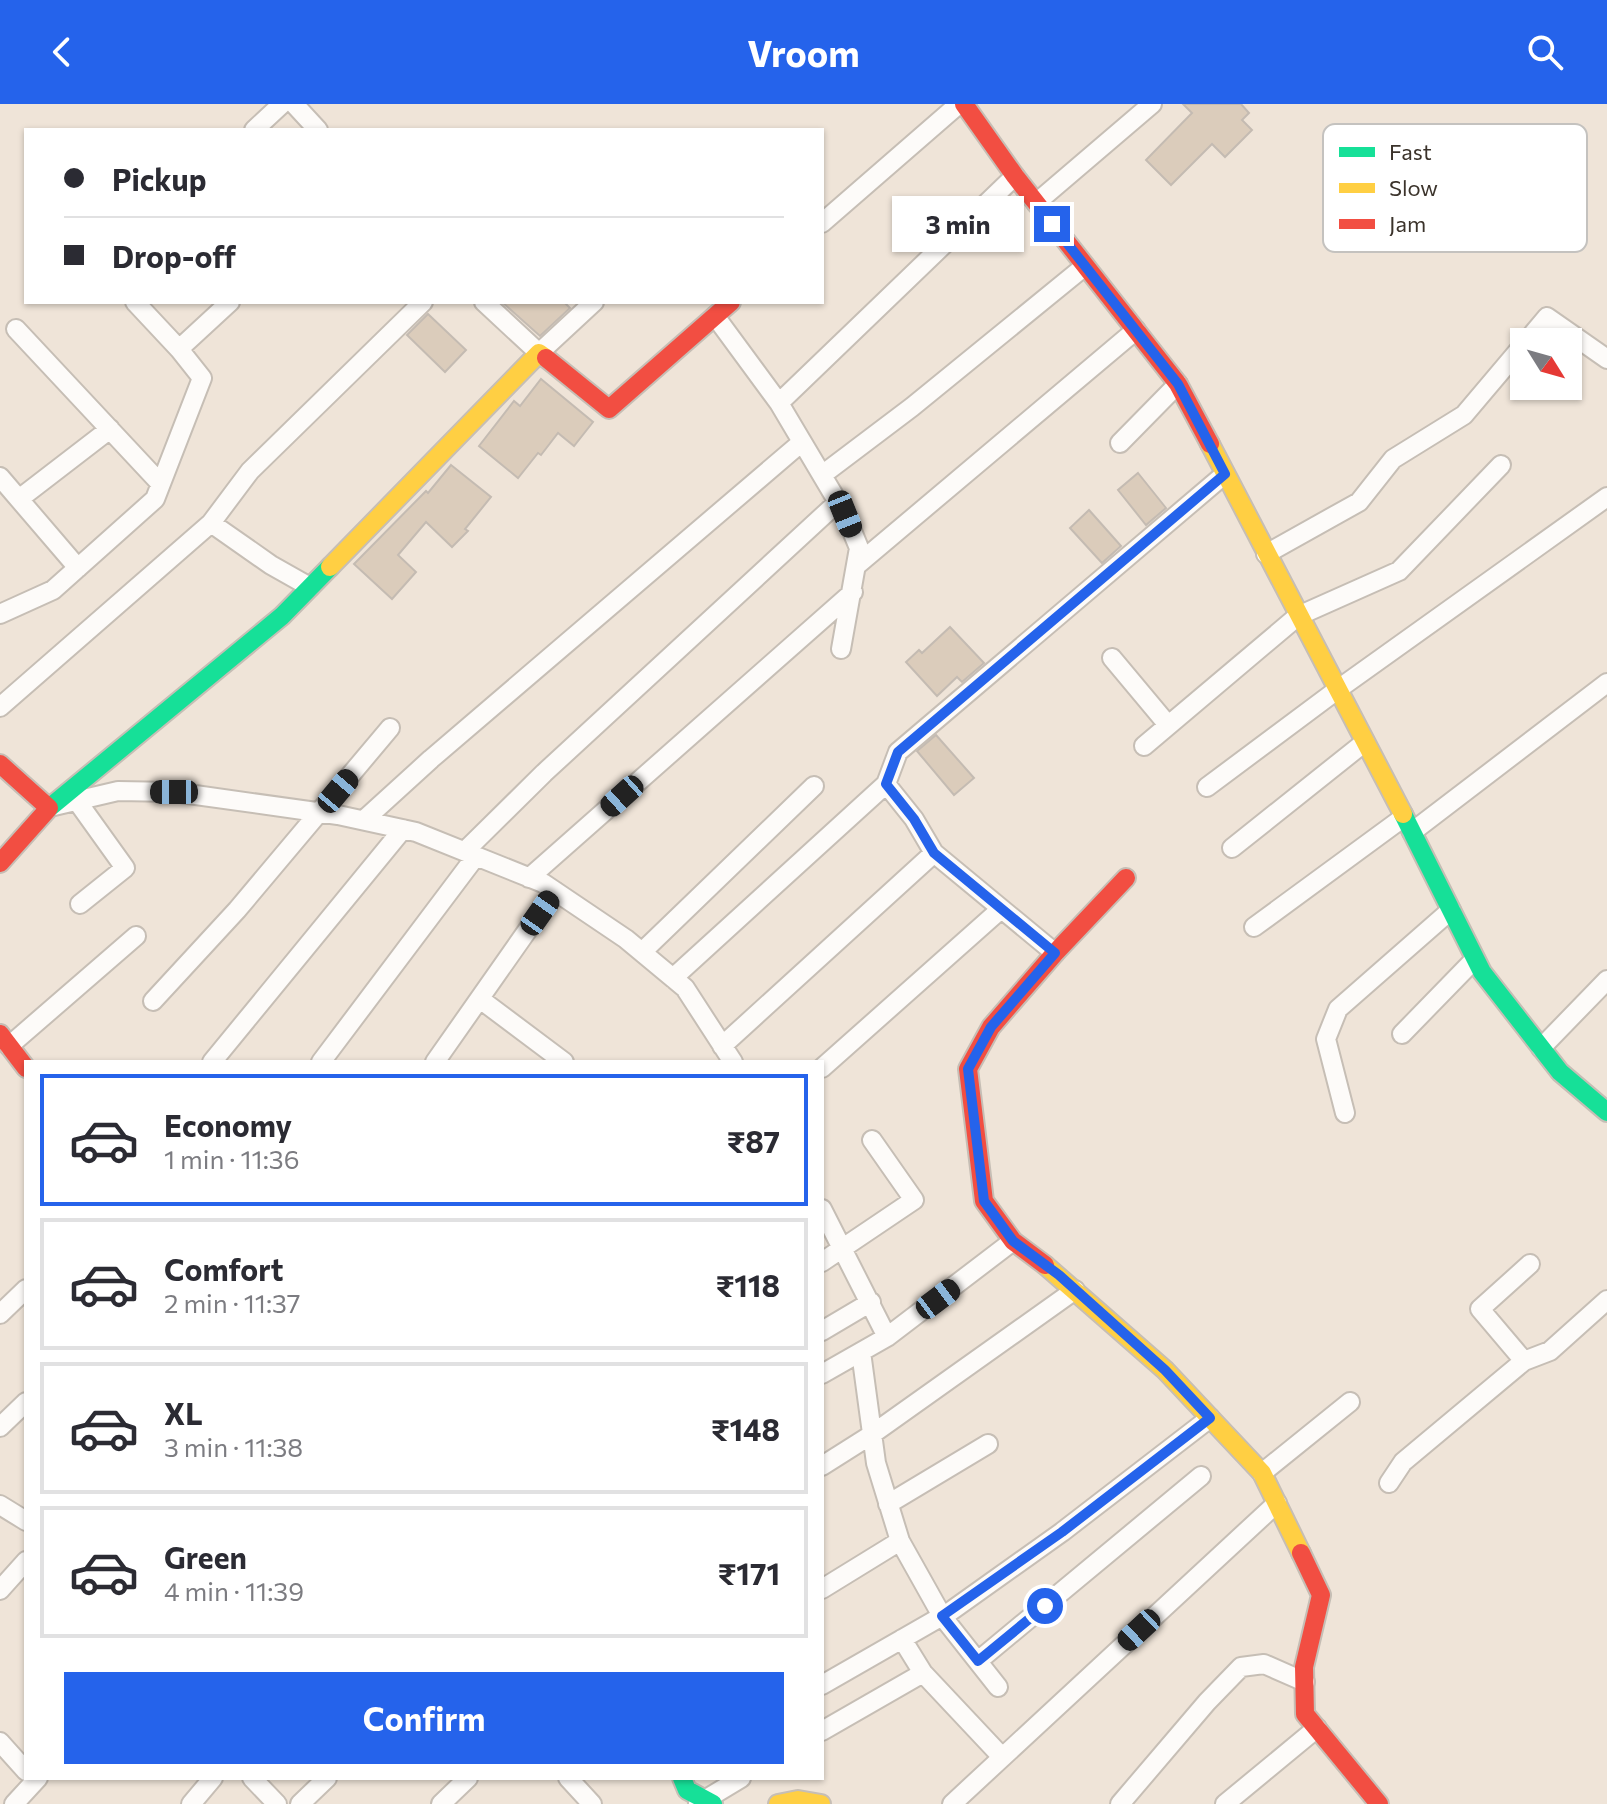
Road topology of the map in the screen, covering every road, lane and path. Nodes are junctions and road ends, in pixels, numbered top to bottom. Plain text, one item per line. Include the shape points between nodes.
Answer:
1 (282, 104) edge
2 (294, 104) edge
3 (961, 104) edge
4 (1152, 104) edge
5 (256, 128) edge
6 (316, 128) edge
7 (1015, 176) junction
8 (1036, 203) junction
9 (824, 221) edge
10 (1085, 266) junction
11 (137, 304) edge
12 (228, 304) edge
13 (421, 304) edge
14 (486, 304) edge
15 (592, 304) edge
16 (729, 304) edge
17 (715, 316) junction
18 (1538, 328) edge
19 (1563, 328) edge
20 (16, 329) dead end
21 (1136, 330) junction
22 (1582, 342) edge
23 (179, 349) junction
24 (539, 353) junction
25 (1607, 359) edge
26 (1510, 361) edge
27 (1178, 384) junction
28 (779, 403) junction
29 (110, 429) junction
30 (802, 442) junction
31 (1120, 443) dead end
32 (1501, 465) dead end
33 (1225, 474) junction
34 (822, 475) junction
35 (0, 477) edge
36 (160, 483) junction
37 (19, 499) junction
38 (838, 502) junction
39 (1605, 502) edge
40 (211, 523) junction
41 (1266, 554) junction
42 (857, 565) junction
43 (78, 568) junction
44 (310, 587) junction
45 (853, 592) junction
46 (0, 614) edge
47 (1298, 616) junction
48 (841, 649) dead end
49 (1112, 658) dead end
50 (1607, 683) edge
51 (1337, 690) junction
52 (0, 707) edge
53 (1168, 725) junction
54 (390, 728) dead end
55 (1365, 742) junction
56 (1144, 746) dead end
57 (0, 764) edge
58 (886, 784) junction
59 (814, 786) dead end
60 (1207, 787) dead end
61 (77, 801) junction
62 (49, 808) junction
63 (321, 812) junction
64 (364, 820) junction
65 (1408, 824) junction
66 (403, 829) junction
67 (1232, 848) dead end
68 (934, 853) junction
69 (470, 854) junction
70 (0, 863) edge
71 (529, 878) junction
72 (1126, 878) dead end
73 (555, 891) junction
74 (80, 904) dead end
75 (1001, 909) junction
76 (1451, 910) junction
77 (1254, 927) dead end
78 (136, 936) dead end
79 (642, 952) junction
80 (1055, 953) junction
81 (1475, 959) junction
82 (673, 978) junction
83 (1607, 980) edge
84 (480, 999) junction
85 (153, 1001) dead end
86 (1402, 1034) dead end
87 (5, 1040) edge
88 (722, 1046) junction
89 (1541, 1048) junction
90 (214, 1060) edge
91 (322, 1060) edge
92 (436, 1060) edge
93 (561, 1060) edge
94 (732, 1060) edge
95 (24, 1065) edge
96 (824, 1066) edge
97 (1606, 1109) edge
98 (1345, 1113) dead end
99 (872, 1140) dead end
100 (824, 1213) edge
101 (1013, 1241) junction
102 (844, 1250) junction
103 (824, 1261) edge
104 (1530, 1264) dead end
105 (1075, 1290) junction
106 (24, 1291) edge
107 (1607, 1300) edge
108 (871, 1302) junction
109 (0, 1314) edge
110 (824, 1330) edge
111 (887, 1337) junction
112 (861, 1352) junction
113 (1524, 1361) junction
114 (824, 1373) edge
115 (1350, 1402) dead end
116 (24, 1404) edge
117 (1210, 1418) junction
118 (0, 1427) edge
119 (871, 1435) junction
120 (988, 1444) dead end
121 (824, 1465) edge
122 (1262, 1473) junction
123 (1201, 1476) dead end
124 (1389, 1483) dead end
125 (1277, 1503) junction
126 (888, 1504) junction
127 (0, 1505) edge
128 (24, 1520) edge
129 (900, 1541) junction
130 (24, 1563) edge
131 (824, 1588) edge
132 (0, 1590) edge
133 (942, 1616) junction
134 (902, 1639) junction
135 (978, 1661) junction
136 (923, 1673) junction
137 (1305, 1682) junction
138 (824, 1684) edge
139 (998, 1687) dead end
140 (1317, 1728) junction
141 (824, 1730) edge
142 (0, 1742) edge
143 (1002, 1757) junction
144 (24, 1767) edge
145 (31, 1780) edge
146 (211, 1780) edge
147 (254, 1780) edge
148 (325, 1780) edge
149 (466, 1780) edge
150 (570, 1780) edge
151 (683, 1780) edge
152 (738, 1780) edge
153 (705, 1802) edge
154 (1374, 1802) edge
155 (14, 1804) edge
156 (191, 1804) edge
157 (277, 1804) edge
158 (300, 1804) edge
159 (441, 1804) edge
160 (592, 1804) edge
161 (778, 1804) edge
162 (821, 1804) edge
163 (952, 1804) edge
164 (1120, 1804) edge
165 (1225, 1804) edge

1 - 5 street
2 - 6 street
3 - 7 street
3 - 9 street
4 - 8 street
7 - 8 street
7 - 28 street
8 - 10 street
10 - 21 street
10 - 34 street
11 - 23 street
12 - 23 street
13 - 40 street via 250,471
14 - 24 street
15 - 24 street
16 - 17 street
17 - 24 street via 609,409
17 - 28 street
18 - 19 street via 1547,317
20 - 29 street
21 - 27 street
21 - 42 street
22 - 25 street
23 - 36 street via 202,378
24 - 44 street
26 - 41 street via 1464,415 1393,459 1359,502
27 - 31 street
27 - 33 street
28 - 30 street
29 - 36 street
29 - 37 street
30 - 34 street
30 - 64 street
32 - 47 street via 1399,571
33 - 41 street
33 - 58 street via 898,752
34 - 38 street
35 - 37 street
36 - 43 street via 155,499
37 - 43 street
38 - 42 street via 859,548
38 - 69 street via 544,773
39 - 51 street
40 - 44 street
40 - 52 street
41 - 47 street
42 - 45 street
43 - 46 street via 53,590
44 - 62 street via 282,616
45 - 48 street
45 - 71 street
47 - 51 street
47 - 53 street
49 - 53 street
50 - 65 street
51 - 55 street
51 - 60 street
53 - 56 street
54 - 63 street
55 - 65 street
55 - 67 street
57 - 62 street
58 - 68 street
58 - 82 street
59 - 79 street
61 - 62 street
61 - 63 street via 118,791 174,792
61 - 74 street via 125,868
62 - 70 street
63 - 64 street
63 - 85 street
64 - 66 street
65 - 76 street
65 - 77 street
66 - 69 street
66 - 90 street
68 - 75 street
68 - 88 street
69 - 71 street
69 - 91 street
71 - 73 street
72 - 80 street
73 - 79 street
73 - 84 street
75 - 80 street
75 - 96 street
76 - 81 street
76 - 98 street via 1338,1009 1326,1039
78 - 87 street
79 - 82 street
80 - 101 street via 991,1027 968,1069 984,1201
81 - 86 street
81 - 89 street
82 - 88 street
83 - 89 street
84 - 92 street
84 - 93 street
87 - 95 street
88 - 94 street
89 - 97 street via 1560,1072
99 - 102 street via 914,1200
100 - 102 street
101 - 105 street
101 - 111 street
102 - 103 street
102 - 108 street
104 - 113 street via 1480,1309
105 - 117 street
105 - 119 street
106 - 109 street
107 - 113 street via 1550,1351
108 - 110 street
108 - 111 street
111 - 112 street
112 - 114 street
112 - 119 street
113 - 124 street via 1403,1462
115 - 122 street
116 - 118 street
117 - 122 street
117 - 133 street
119 - 121 street
119 - 126 street
120 - 126 street
122 - 125 street
123 - 135 street
125 - 137 street via 1321,1595
125 - 143 street
126 - 129 street
127 - 128 street
129 - 131 street
129 - 133 street
130 - 132 street
133 - 134 street
133 - 135 street
134 - 136 street
134 - 138 street
135 - 139 street
136 - 141 street
136 - 143 street
137 - 140 street via 1305,1714
137 - 164 street via 1264,1664 1241,1667
140 - 154 street
140 - 165 street
142 - 144 street
143 - 163 street
145 - 155 street
146 - 156 street
147 - 157 street
148 - 158 street
149 - 159 street
150 - 160 street
151 - 153 street via 687,1790
152 - 153 street
161 - 162 street

